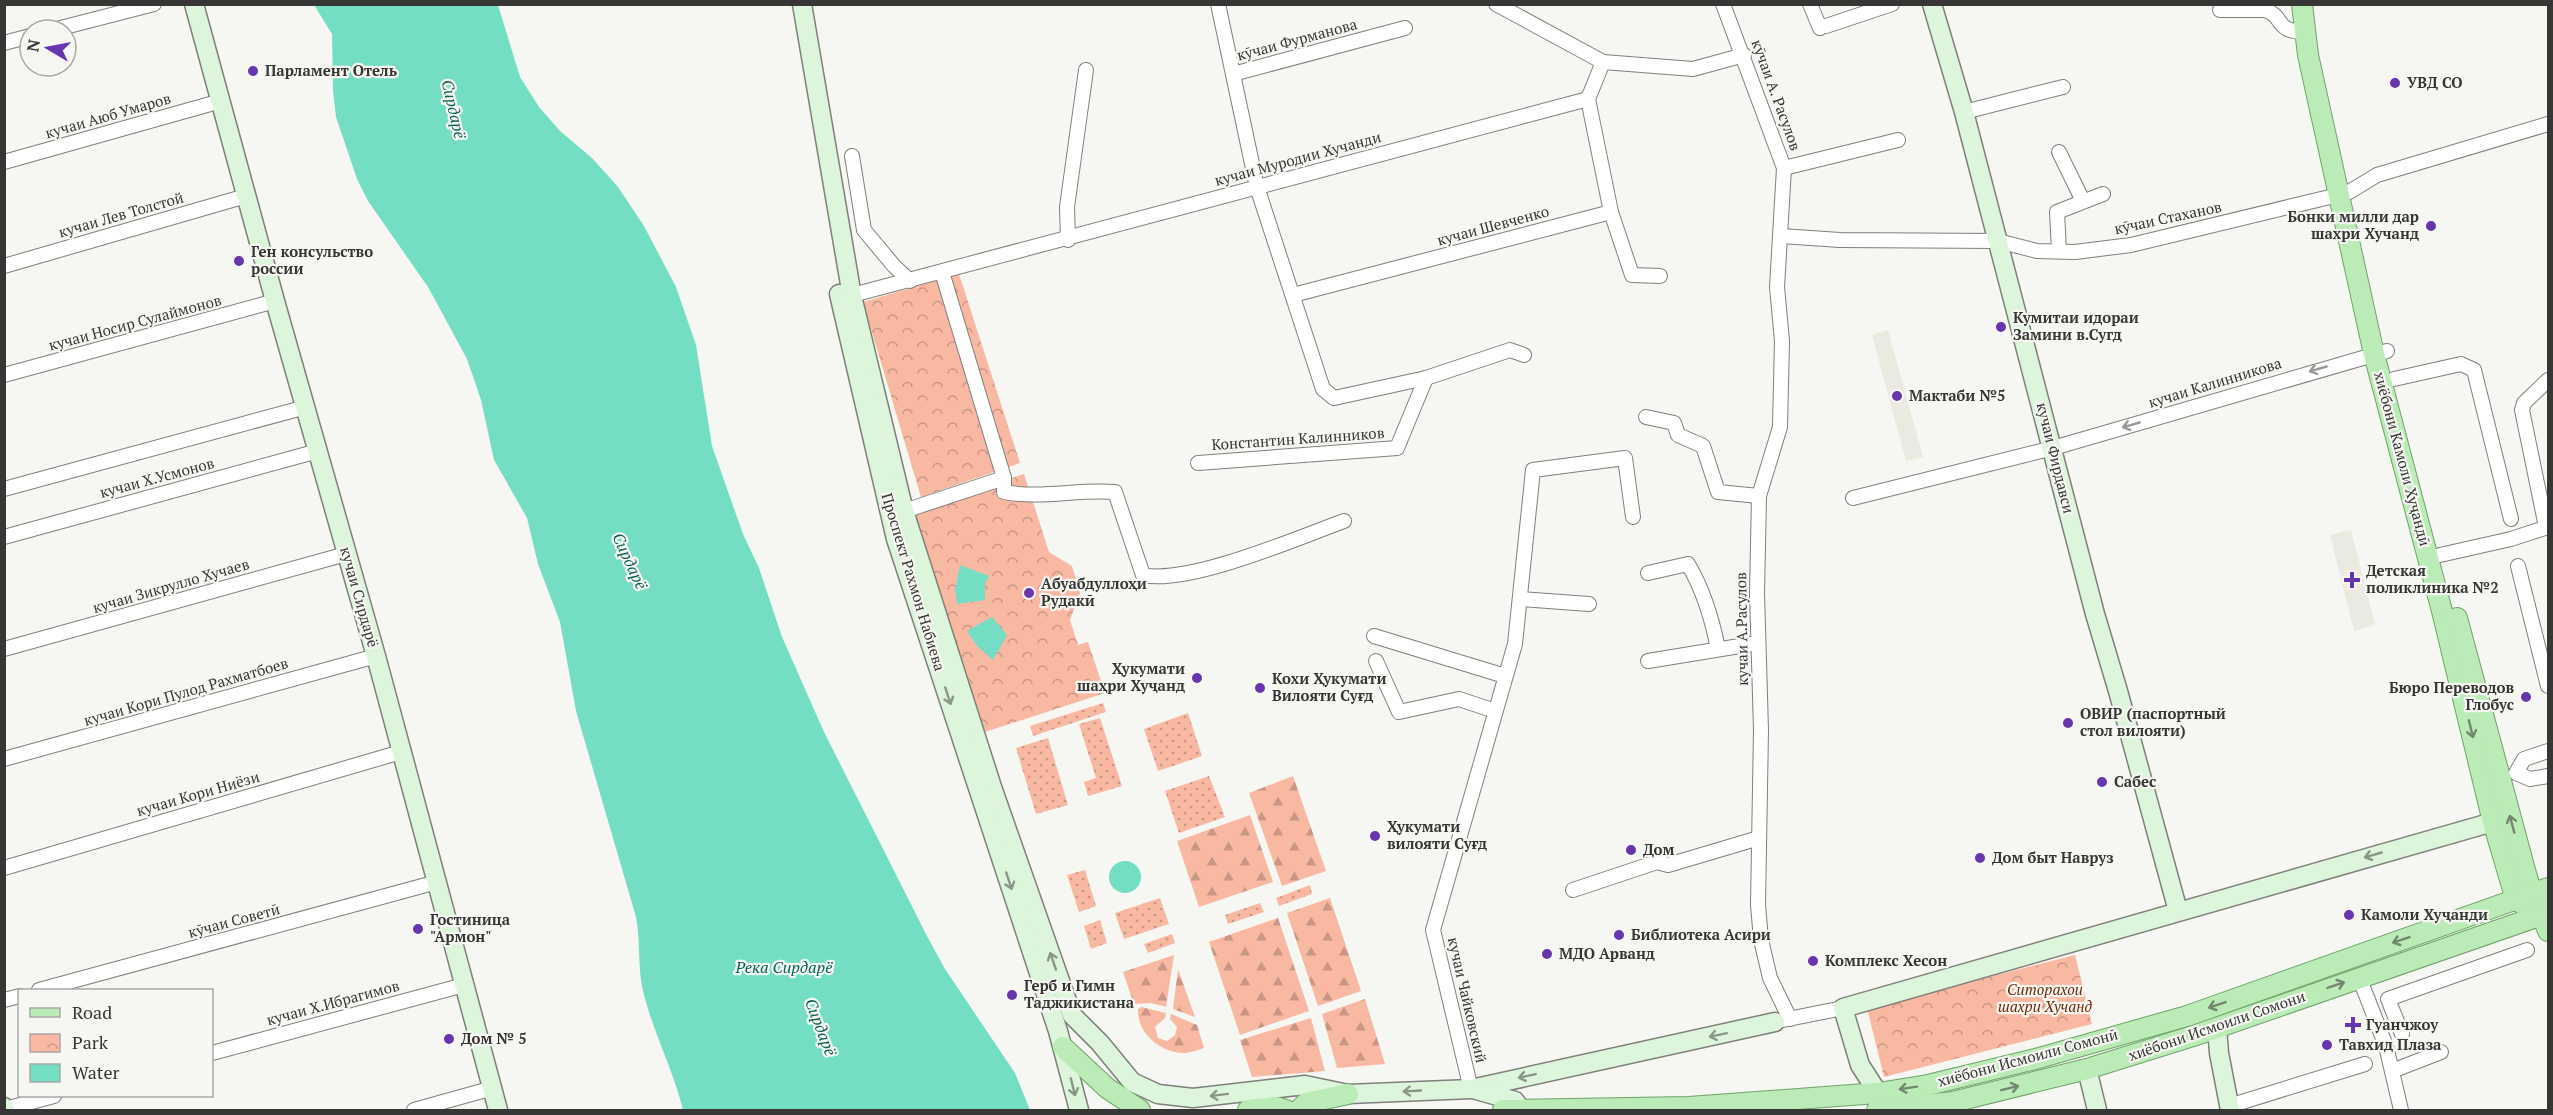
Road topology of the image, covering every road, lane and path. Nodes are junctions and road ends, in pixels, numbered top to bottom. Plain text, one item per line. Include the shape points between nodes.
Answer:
1 (154, 4) edge
2 (194, 4) edge
3 (794, 4) edge
4 (802, 4) edge
5 (1218, 4) edge
6 (1496, 4) edge
7 (1723, 4) edge
8 (1810, 4) edge
9 (1892, 4) edge
10 (1932, 4) edge
11 (2302, 4) edge
12 (2311, 4) edge
13 (2220, 10) dead end
14 (78, 24) edge
15 (1405, 28) dead end
16 (2304, 32) junction
17 (1744, 55) junction
18 (1603, 62) junction
19 (1086, 70) dead end
20 (1233, 74) junction
21 (2064, 87) dead end
22 (219, 92) junction
23 (1588, 99) junction
24 (1964, 112) junction
25 (2548, 124) edge
26 (1898, 140) dead end
27 (2059, 152) dead end
28 (852, 156) dead end
29 (4, 162) edge
30 (1784, 168) junction
31 (1257, 187) junction
32 (2343, 193) junction
33 (2103, 194) dead end
34 (246, 196) junction
35 (2083, 201) junction
36 (1611, 213) junction
37 (1781, 236) junction
38 (1068, 240) junction
39 (1998, 241) junction
40 (2059, 251) junction
41 (4, 266) edge
42 (942, 272) junction
43 (1660, 276) dead end
44 (910, 281) junction
45 (1293, 295) junction
46 (846, 297) junction
47 (274, 301) junction
48 (2381, 352) junction
49 (1524, 355) dead end
50 (4, 375) edge
51 (1426, 378) junction
52 (2394, 379) junction
53 (2548, 380) edge
54 (306, 407) junction
55 (1646, 417) dead end
56 (2052, 448) junction
57 (318, 451) junction
58 (1198, 463) dead end
59 (1004, 478) junction
60 (4, 489) edge
61 (1759, 496) junction
62 (1853, 498) dead end
63 (904, 511) junction
64 (1633, 517) dead end
65 (2511, 519) dead end
66 (1344, 521) dead end
67 (2547, 527) edge
68 (4, 537) edge
69 (346, 554) junction
70 (2440, 555) junction
71 (2518, 566) dead end
72 (1648, 573) dead end
73 (1520, 599) junction
74 (1589, 604) dead end
75 (1374, 636) dead end
76 (1758, 643) junction
77 (1718, 649) junction
78 (4, 650) edge
79 (376, 656) junction
80 (1648, 661) dead end
81 (1376, 662) dead end
82 (1505, 676) junction
83 (2548, 686) edge
84 (1495, 711) junction
85 (401, 752) junction
86 (2548, 752) edge
87 (4, 759) edge
88 (2508, 776) junction
89 (2548, 776) edge
90 (2493, 822) junction
91 (1759, 837) junction
92 (4, 868) edge
93 (437, 882) junction
94 (1573, 890) dead end
95 (2541, 906) edge
96 (2178, 911) junction
97 (2527, 950) dead end
98 (2359, 977) junction
99 (464, 985) junction
100 (43, 989) edge
101 (1843, 1008) junction
102 (1782, 1021) junction
103 (2149, 1025) junction
104 (2217, 1027) junction
105 (2402, 1034) dead end
106 (1092, 1036) junction
107 (1063, 1047) junction
108 (2154, 1048) junction
109 (2441, 1052) dead end
110 (213, 1053) edge
111 (2365, 1064) dead end
112 (2087, 1070) junction
113 (2392, 1071) junction
114 (493, 1088) junction
115 (1471, 1089) junction
116 (1348, 1094) junction
117 (47, 1097) edge
118 (1877, 1102) edge
119 (2230, 1108) edge
120 (5, 1109) edge
121 (414, 1110) edge
122 (498, 1110) edge
123 (1079, 1110) edge
124 (1140, 1110) edge
125 (1248, 1110) edge
126 (1286, 1110) edge
127 (1299, 1110) edge
128 (1515, 1110) edge
129 (2097, 1110) edge
130 (2401, 1110) edge

1 - 14 street
2 - 22 main road, кучаи Сирдарё
3 - 46 main road, Проспект Рахмон Набиева
4 - 46 main road, Проспект Рахмон Набиева
5 - 20 street
6 - 18 street
7 - 17 street, кӯчаи А. Расулов
8 - 9 street via 1823,27
10 - 24 main road, кучаи Фирдавси
11 - 16 main road, хиёбони Камоли Хуҷандӣ
12 - 32 main road, хиёбони Камоли Хуҷандӣ
13 - 16 street via 2265,10 2272,12 2283,28
15 - 20 street, кӯчаи Фурманова
16 - 32 main road, хиёбони Камоли Хуҷандӣ
17 - 18 street via 1693,69
17 - 30 street, кӯчаи А. Расулов
18 - 23 street
19 - 38 street via 1066,207
20 - 31 street
21 - 24 street
22 - 29 street, кучаи Аюб Умаров
22 - 34 main road, кучаи Сирдарё
23 - 31 street, кучаи Муродии Хучанди
23 - 36 street
24 - 39 main road, кучаи Фирдавси
25 - 32 street, кӯчаи Стаханов via 2377,175
26 - 30 street
27 - 35 street
28 - 44 street via 864,230
30 - 37 street, кӯчаи А. Расулов
31 - 38 street, кучаи Муродии Хучанди
31 - 45 street
32 - 40 street, кӯчаи Стаханов via 2131,245
32 - 48 main road, хиёбони Камоли Хуҷандӣ
33 - 35 street
34 - 41 street, кучаи Лев Толстой
34 - 47 main road, кучаи Сирдарё
35 - 40 street via 2057,212
36 - 43 street via 1632,275
36 - 45 street, кучаи Шевченко
37 - 39 street, кӯчаи Стаханов
37 - 61 street, кучаи А.Расулов via 1777,287 1782,341 1780,427
38 - 42 street, кучаи Муродии Хучанди
39 - 40 street, кӯчаи Стаханов via 2037,251
39 - 56 main road, кучаи Фирдавси
42 - 44 street, кучаи Муродии Хучанди
42 - 59 street
44 - 46 street, кучаи Муродии Хучанди
45 - 51 street via 1323,389 1334,398
46 - 63 main road, Проспект Рахмон Набиева
46 -> 107 main road, Проспект Рахмон Набиева via 896,539
47 - 50 street, кучаи Носир Сулаймонов
47 - 54 main road, кучаи Сирдарё
48 - 52 main road, хиёбони Камоли Хуҷандӣ
48 -> 56 street, кучаи Калинникова
48 -> 90 main road, хиёбони Камоли Хуҷандӣ
49 - 51 street via 1510,350
51 - 58 street, Константин Калинников via 1397,448
52 - 65 street via 2461,364 2474,370
52 - 70 main road, хиёбони Камоли Хуҷандӣ
53 - 67 street via 2524,403 2522,410
54 - 57 main road, кучаи Сирдарё
54 - 60 street, кучаи Х.Усмонов
55 - 61 street via 1674,423 1678,435 1703,446 1718,492
56 - 62 street, кучаи Калинникова
56 - 96 main road, кучаи Фирдавси
57 - 68 street, кучаи Х.Усмонов
57 - 69 main road, кучаи Сирдарё
59 - 63 street
59 - 66 street via 1004,492 1022,495 1115,492 1143,575 1154,578 1233,561
61 - 76 street, кучаи А.Расулов
106 -> 63 main road, Проспект Рахмон Набиева via 1072,1015 992,787
64 - 73 street, кучаи Чайковский via 1625,458 1533,470
67 - 70 street
69 - 78 street, кучаи Зикрулло Хучаев
69 - 79 main road, кучаи Сирдарё
70 - 88 main road, хиёбони Камоли Хуҷандӣ
71 - 83 street
72 - 77 street via 1688,564 1701,585
73 - 74 street
73 - 82 street, кучаи Чайковский via 1515,644
75 - 82 street
76 - 77 street
76 - 91 street, кучаи А.Расулов
77 - 80 street
79 - 85 main road, кучаи Сирдарё
79 - 87 street, кучаи Кори Пулод Рахматбоев
81 - 84 street via 1399,712 1459,699
82 - 84 street, кучаи Чайковский
84 - 115 street, кучаи Чайковский via 1433,930
85 - 92 street, кучаи Кори Ниёзи
85 - 93 main road, кучаи Сирдарё
86 - 88 street via 2524,759
88 - 89 street
95 -> 88 main road, хиёбони Камоли Хуҷандӣ
90 - 95 main road, хиёбони Камоли Хуҷандӣ
90 -> 96 main road
91 - 94 street via 1668,865 1658,862
91 - 102 street, кучаи А.Расулов via 1761,940
93 - 99 main road, кучаи Сирдарё
93 - 100 street, кӯчаи Советӣ
95 - 98 main road, хиёбони Исмоили Сомони
95 -> 103 main road, хиёбони Исмоили Сомонӣ
96 - 101 main road
97 - 105 street via 2388,999
104 -> 98 main road, хиёбони Исмоили Сомони
98 - 113 street
99 - 110 street, кучаи Х.Ибрагимов
99 - 114 main road, кучаи Сирдарё
101 - 102 street
101 - 118 main road via 1860,1065
102 -> 115 main road
103 - 108 main road via 2157,1034
103 -> 118 main road, хиёбони Исмоили Сомонӣ
104 - 108 main road, хиёбони Исмоили Сомони
104 - 119 main road
106 - 107 main road
116 -> 106 main road, Проспект Рахмон Набиева via 1305,1085 1193,1098 1158,1094 1132,1082
107 -> 123 main road, Проспект Рахмон Набиева
107 - 124 main road via 1107,1088
108 - 112 main road, хиёбони Исмоили Сомони
109 - 113 street
111 - 119 street
118 -> 112 main road, хиёбони Исмоили Сомони via 1953,1102
112 - 129 main road
113 - 130 street
114 - 121 street
114 - 122 main road, кучаи Сирдарё
115 -> 116 main road, Проспект Рахмон Набиева
115 - 128 main road via 1515,1101
116 - 127 main road via 1306,1103
117 - 120 street
118 - 128 main road, хиёбони Исмоили Сомонӣ
125 - 126 main road

